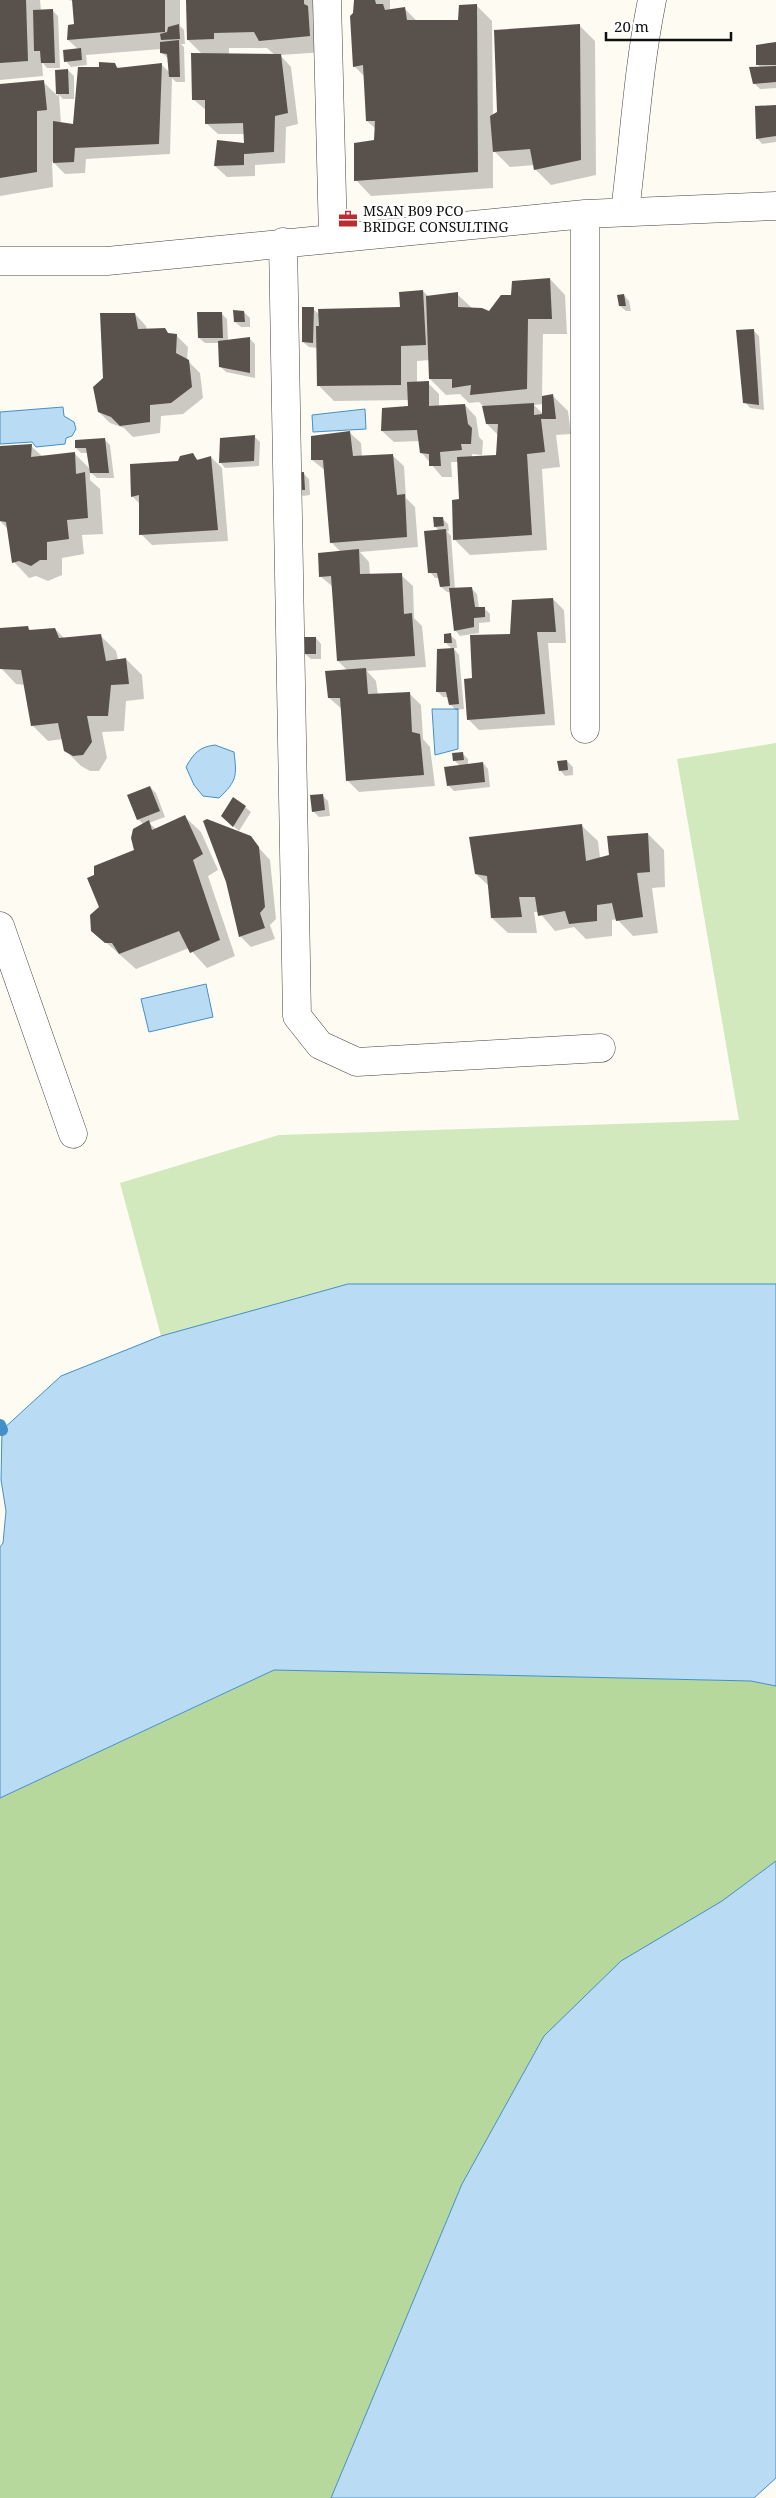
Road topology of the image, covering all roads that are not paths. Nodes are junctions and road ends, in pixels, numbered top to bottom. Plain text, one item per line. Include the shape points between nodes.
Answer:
1 (327, 0) edge
2 (652, 0) edge
3 (776, 206) edge
4 (625, 211) junction
5 (585, 214) junction
6 (333, 238) junction
7 (283, 242) junction
8 (0, 261) edge
9 (584, 729) dead end
10 (0, 926) edge
11 (601, 1048) dead end
12 (73, 1134) dead end

1 - 6 street
2 - 4 street via 643,47
3 - 4 street
4 - 5 street
5 - 6 street
5 - 9 street
6 - 7 street
7 - 8 street via 107,261
7 - 11 street via 297,1016 320,1046 357,1062
10 - 12 street

